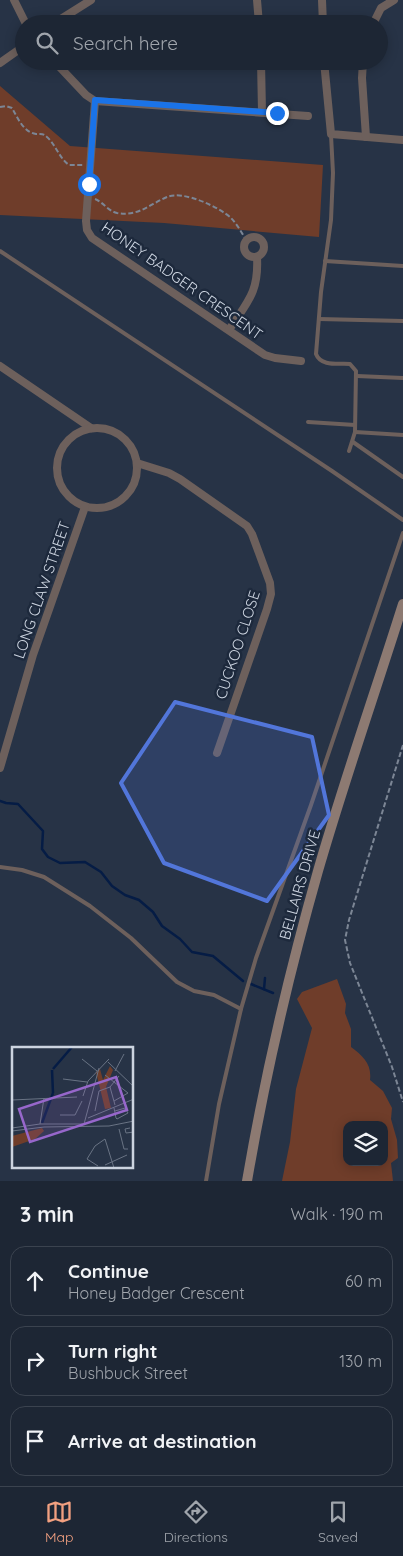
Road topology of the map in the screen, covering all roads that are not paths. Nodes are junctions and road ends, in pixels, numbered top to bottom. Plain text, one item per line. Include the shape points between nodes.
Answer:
1 (14, 0) edge
2 (91, 0) edge
3 (257, 0) edge
4 (322, 0) edge
5 (394, 0) edge
6 (22, 15) edge
7 (67, 15) edge
8 (258, 15) edge
9 (323, 15) edge
10 (378, 15) edge
11 (15, 52) edge
12 (0, 63) edge
13 (62, 70) edge
14 (260, 70) edge
15 (325, 70) edge
16 (362, 70) edge
17 (95, 100) junction
18 (262, 112) junction
19 (308, 116) dead end
20 (330, 134) junction
21 (366, 137) junction
22 (403, 140) edge
23 (0, 251) edge
24 (257, 258) junction
25 (325, 261) junction
26 (403, 266) edge
27 (319, 319) junction
28 (403, 320) edge
29 (229, 330) junction
30 (301, 361) dead end
31 (0, 366) edge
32 (357, 376) junction
33 (403, 378) edge
34 (308, 422) dead end
35 (355, 426) junction
36 (91, 428) junction
37 (355, 432) junction
38 (403, 435) edge
39 (353, 442) junction
40 (349, 451) dead end
41 (137, 462) junction
42 (403, 477) edge
43 (85, 507) junction
44 (403, 520) edge
45 (403, 533) edge
46 (403, 604) edge
47 (217, 753) dead end
48 (0, 768) edge
49 (0, 867) edge
50 (241, 1009) junction
51 (206, 1181) edge
52 (248, 1181) edge

1 - 6 street
2 - 7 street
3 - 8 street
4 - 9 street
5 - 10 street via 381,8
11 - 12 street
13 - 17 street via 88,97
14 - 18 street
15 - 20 street
16 - 21 street
17 - 18 street
17 - 29 street, HONEY BADGER CRESCENT via 86,227 90,236
18 - 19 street
20 - 21 street
20 - 25 lane via 333,173
21 - 22 street
23 - 44 lane
24 - 24 street via 264,250 262,240 252,237 246,240 245,253
24 - 29 street via 255,288
25 - 26 lane
25 - 27 lane
27 - 28 lane
27 - 32 lane via 318,358 324,363 352,365
29 - 30 street, HONEY BADGER CRESCENT via 269,356
31 - 36 street
32 - 33 lane
32 - 35 lane
34 - 35 lane
35 - 37 lane
36 - 41 street via 112,430 122,436 129,443
36 - 43 street via 68,441 60,452 57,465 64,491
37 - 38 lane
37 - 39 lane
39 - 40 lane
39 - 42 lane
41 - 43 street via 137,476 123,499 98,509
41 - 47 street, CUCKOO CLOSE via 180,479 243,522 252,534 270,583 268,609
43 - 48 street, LONG CLAW STREET via 33,655
45 - 50 lane
46 - 52 street, BELLAIRS DRIVE via 332,826 293,963 268,1070
49 - 50 lane via 44,877 90,906 177,982
50 - 51 lane via 219,1104

